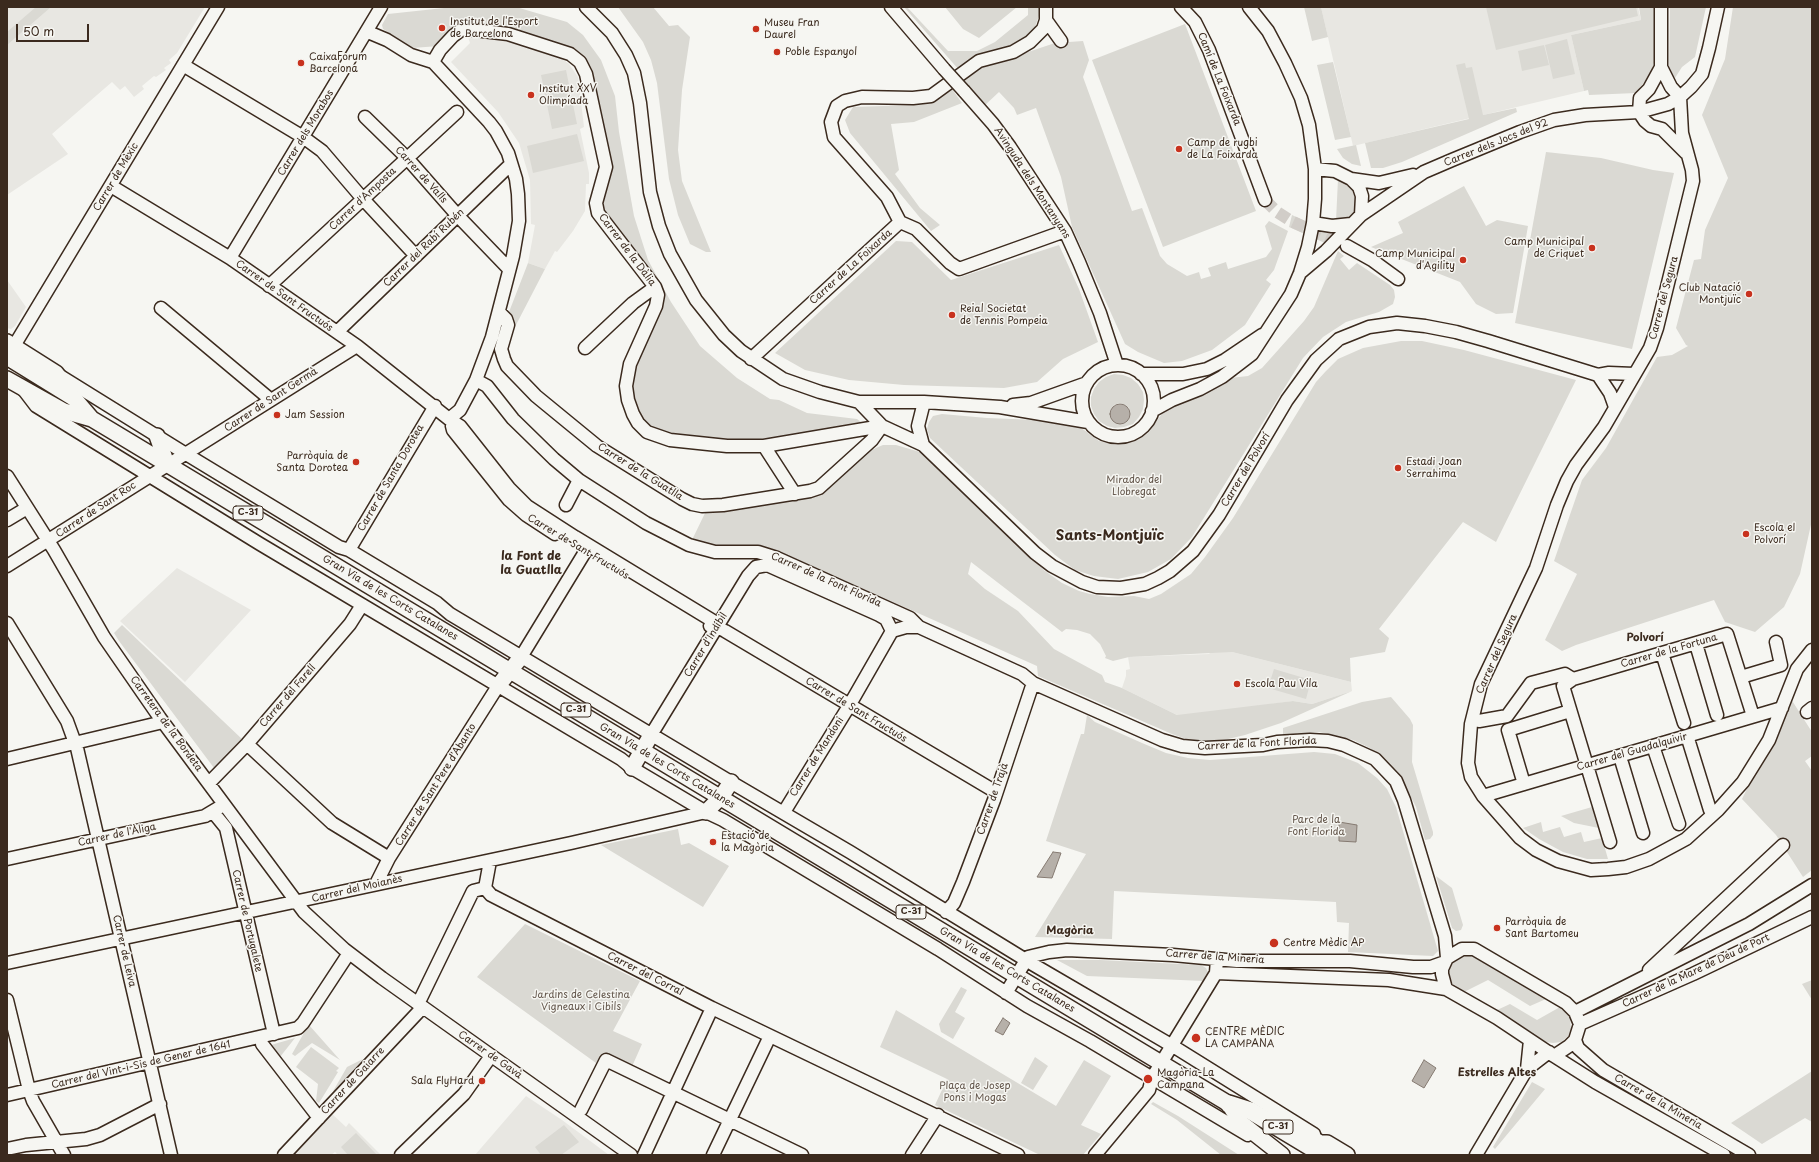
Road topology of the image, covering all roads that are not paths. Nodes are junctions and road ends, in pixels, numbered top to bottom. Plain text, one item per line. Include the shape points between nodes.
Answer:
1 (218, 7) edge
2 (381, 7) edge
3 (586, 7) edge
4 (891, 7) edge
5 (1046, 7) edge
6 (1182, 7) edge
7 (1249, 7) edge
8 (1661, 7) edge
9 (1718, 7) edge
10 (1046, 20) junction
11 (368, 32) junction
12 (1061, 41) dead end
13 (433, 62) junction
14 (183, 65) junction
15 (1661, 67) junction
16 (1671, 87) junction
17 (1649, 89) junction
18 (1680, 97) junction
19 (457, 112) dead end
20 (1639, 112) junction
21 (365, 117) dead end
22 (1680, 120) junction
23 (1662, 129) junction
24 (302, 137) junction
25 (1686, 153) junction
26 (407, 158) junction
27 (511, 164) junction
28 (1315, 169) junction
29 (1424, 172) junction
30 (1351, 179) junction
31 (111, 186) junction
32 (363, 199) junction
33 (1265, 200) tunnel mouth
34 (1361, 214) junction
35 (458, 216) junction
36 (900, 222) junction
37 (1313, 223) junction
38 (1351, 224) junction
39 (1065, 231) junction
40 (1347, 246) tunnel mouth
41 (416, 256) junction
42 (230, 258) junction
43 (509, 269) junction
44 (1300, 273) junction
45 (1398, 280) dead end
46 (269, 286) junction
47 (655, 287) junction
48 (161, 308) dead end
49 (499, 312) junction
50 (337, 332) junction
51 (1265, 333) junction
52 (357, 346) junction
53 (9, 348) edge
54 (585, 348) dead end
55 (751, 359) junction
56 (1117, 366) junction
57 (56, 372) junction
58 (1141, 374) junction
59 (1634, 374) junction
60 (1598, 375) junction
61 (7, 379) edge
62 (476, 380) junction
63 (1087, 383) junction
64 (23, 389) junction
65 (75, 399) junction
66 (271, 400) junction
67 (859, 402) junction
68 (924, 402) junction
69 (435, 406) junction
70 (1000, 406) junction
71 (1615, 408) junction
72 (1152, 411) junction
73 (92, 419) junction
74 (449, 419) junction
75 (1088, 422) junction
76 (882, 426) junction
77 (157, 436) junction
78 (922, 445) junction
79 (764, 446) junction
80 (186, 454) junction
81 (168, 464) junction
82 (150, 475) junction
83 (7, 476) edge
84 (579, 480) junction
85 (794, 494) junction
86 (566, 505) dead end
87 (27, 508) junction
88 (7, 520) edge
89 (47, 541) junction
90 (349, 550) junction
91 (585, 552) junction
92 (767, 565) joint
93 (7, 566) edge
94 (362, 605) junction
95 (7, 623) edge
96 (717, 627) junction
97 (919, 627) junction
98 (892, 631) junction
99 (1776, 642) dead end
100 (1696, 644) junction
101 (1812, 650) edge
102 (1662, 653) junction
103 (521, 657) junction
104 (510, 670) junction
105 (1741, 677) junction
106 (1574, 679) junction
107 (1033, 683) junction
108 (498, 686) junction
109 (848, 706) junction
110 (1782, 708) junction
111 (1570, 711) junction
112 (1717, 715) dead end
113 (1753, 716) junction
114 (1479, 721) dead end
115 (163, 722) junction
116 (1684, 723) dead end
117 (651, 735) junction
118 (1689, 742) dead end
119 (247, 744) junction
120 (76, 745) junction
121 (642, 750) junction
122 (1655, 752) dead end
123 (7, 759) edge
124 (1622, 762) dead end
125 (1586, 766) junction
126 (632, 768) junction
127 (731, 782) junction
128 (209, 783) junction
129 (1524, 784) junction
130 (996, 792) junction
131 (1483, 796) junction
132 (721, 797) junction
133 (224, 804) junction
134 (1710, 810) dead end
135 (213, 812) junction
136 (706, 812) junction
137 (784, 812) junction
138 (1679, 824) dead end
139 (1643, 833) dead end
140 (99, 839) junction
141 (1610, 842) dead end
142 (1783, 845) dead end
143 (389, 858) junction
144 (7, 859) edge
145 (490, 861) junction
146 (376, 884) junction
147 (1812, 885) edge
148 (485, 888) junction
149 (296, 902) junction
150 (246, 912) junction
151 (946, 912) junction
152 (1812, 917) edge
153 (1446, 938) junction
154 (121, 939) junction
155 (1462, 949) junction
156 (350, 953) junction
157 (1217, 959) junction
158 (1026, 960) junction
159 (1446, 960) junction
160 (7, 963) edge
161 (1216, 973) junction
162 (1016, 975) junction
163 (1637, 980) junction
164 (1446, 989) junction
165 (1006, 993) junction
166 (7, 1000) edge
167 (420, 1006) junction
168 (712, 1008) junction
169 (1575, 1012) junction
170 (1580, 1024) junction
171 (274, 1034) junction
172 (770, 1036) junction
173 (1530, 1040) junction
174 (1575, 1040) junction
175 (262, 1044) dead end
176 (1171, 1045) junction
177 (1551, 1054) junction
178 (491, 1056) junction
179 (1161, 1062) junction
180 (150, 1063) junction
181 (1527, 1069) junction
182 (1152, 1078) junction
183 (29, 1090) junction
184 (673, 1093) junction
185 (7, 1095) edge
186 (160, 1104) junction
187 (1229, 1104) junction
188 (581, 1110) dead end
189 (318, 1118) junction
190 (936, 1119) junction
191 (729, 1121) junction
192 (55, 1142) junction
193 (7, 1149) edge
194 (1326, 1149) edge
195 (1744, 1154) edge
196 (64, 1155) edge
197 (171, 1155) edge
198 (284, 1155) edge
199 (401, 1155) edge
200 (631, 1155) edge
201 (644, 1155) edge
202 (712, 1155) edge
203 (802, 1155) edge
204 (912, 1155) edge
205 (1018, 1155) edge
206 (1096, 1155) edge
207 (1282, 1155) edge
208 (1305, 1155) edge
209 (1347, 1155) edge
210 (1476, 1155) edge
211 (1724, 1155) edge

1 - 14 street, Carrer de Mèxic
2 - 11 street, Carrer dels Morabos
3 - 55 street via 612,33 634,72 650,192 670,254 706,312 724,335
4 - 39 street, Avinguda dels Montanyans, bridge via 993,124
5 - 10 street
6 - 33 street, Camí de La Foixarda via 1195,22 1209,50
7 - 28 street via 1268,31 1301,98 1309,125
8 - 15 street
9 - 18 street, Carrer dels Jocs del 92 via 1702,74
10 - 12 street
10 - 36 street via 1038,35 1030,42 1013,52 979,61 931,96 862,97 845,101 838,106 831,122 834,137 887,197
11 - 13 street via 411,56
11 - 24 street, Carrer dels Morabos
13 - 27 street via 489,122 508,153
13 - 47 street, Carrer de la Dàlia via 453,36 466,29 508,34 570,54 580,62 586,74 606,167 596,204 598,213
14 - 24 street
14 - 31 street, Carrer de Mèxic
15 - 16 street
15 - 17 street
16 - 17 street via 1659,84
16 - 18 street
17 - 20 street via 1640,98
18 - 20 street, Carrer dels Jocs del 92 via 1668,104
18 - 22 street, Carrer del Segura
19 - 26 street, Carrer d'Amposta
20 - 23 street, Carrer del Segura via 1651,126
20 - 29 street, Carrer dels Jocs del 92 via 1585,115 1554,120 1488,144
21 - 26 street, Carrer de Valls
22 - 23 street via 1671,127
22 - 25 street, Carrer del Segura
23 - 25 street, Carrer del Segura
24 - 32 street via 322,151
24 - 42 street, Carrer dels Morabos
25 - 59 street, Carrer del Segura via 1693,181 1689,203 1657,328 1650,348
26 - 32 street, Carrer d'Amposta
26 - 35 street, Carrer de Valls
27 - 35 street, Carrer del Rabí Rubén
27 - 43 street via 518,194 519,221
28 - 30 street via 1335,171
28 - 37 street via 1316,199
29 - 30 street via 1379,184
29 - 34 street
30 - 34 street via 1359,187 1362,196
31 - 42 street, Carrer de Sant Fructuós
31 - 53 street, Carrer de Mèxic
32 - 41 street
32 - 46 street, Carrer d'Amposta
34 - 38 street
35 - 41 street, Carrer del Rabí Rubén
35 - 43 street, Carrer de Valls
36 - 39 street, Carrer de La Foixarda via 916,229 959,269
36 - 55 street, Carrer de La Foixarda
37 - 38 street via 1332,226
37 - 44 street
38 - 44 street via 1326,251
39 - 56 street, Avinguda dels Montanyans via 1100,313
40 - 45 street via 1372,260
41 - 50 street, Carrer del Rabí Rubén
42 - 46 street, Carrer de Sant Fructuós
43 - 49 street
44 - 51 street via 1291,294
46 - 50 street, Carrer de Sant Fructuós
47 - 54 street via 628,300
47 - 79 street, Carrer de la Dàlia via 658,299 630,364 627,379 628,400 638,423 647,432 670,440 727,446
48 - 66 street
49 - 62 street via 489,349
49 - 85 street, Carrer de la Guatlla via 506,318 508,325 501,349 504,359 536,396 598,446 682,499 702,506 712,506
50 - 52 street, Carrer de Sant Fructuós
51 - 58 street via 1207,369 1183,374
51 - 72 street via 1252,354 1234,369 1200,389
52 - 66 street, Carrer de Sant Germà
52 - 69 street, Carrer de Sant Fructuós
53 - 57 main road
53 - 65 main road, Gran Via de les Corts Catalanes / C-31
55 - 67 street via 783,379
56 - 58 street via 1134,369
56 - 63 street via 1105,368 1094,374
57 - 65 main road
57 - 77 street
58 - 72 street via 1152,391
59 - 60 street, Carrer del Polvorí
59 - 71 street, Carrer del Segura
60 - 71 street via 1610,393
60 - 78 street, Carrer del Polvorí via 1488,341 1425,326 1397,323 1369,327 1339,339 1316,360 1288,400 1219,515 1193,551 1158,578 1144,584 1121,588 1097,587 1052,566 1035,553
61 - 64 main road, Gran Via de les Corts Catalanes / C-31
62 - 74 street via 460,410
62 - 84 street, Carrer de la Font Florida via 487,386 513,419
63 - 70 street via 1031,403
63 - 75 street via 1082,403
64 - 73 main road, Gran Via de les Corts Catalanes / C-31 via 64,411
64 - 82 street via 36,406
65 - 73 main road, Gran Via de les Corts Catalanes / C-31
66 - 80 street, Carrer de Sant Germà
67 - 68 street
67 - 76 street, Carrer del Polvorí
68 - 70 street
68 - 78 street via 918,422
69 - 74 street, Carrer de Sant Fructuós
69 - 90 street, Carrer de Santa Dorotea
70 - 75 street
71 - 131 street, Carrer del Segura via 1596,441 1576,465 1567,482 1536,568 1481,684 1470,724 1468,763 1471,777
72 - 75 street via 1147,422 1139,430 1118,437 1107,436
73 - 81 main road, Gran Via de les Corts Catalanes / C-31
74 - 91 street, Carrer de Sant Fructuós via 453,430 509,500 536,522
74 - 96 street, Carrer de Sant Fructuós via 460,426 509,488 527,506 713,621
76 - 78 street, Carrer del Polvorí
76 - 79 street, Carrer de la Dàlia
76 - 85 street, Carrer de la Guatlla via 872,440 819,488
77 - 80 street
77 - 81 main road
79 - 85 street
80 - 81 street, Carrer de Sant Roc
80 - 90 street via 339,547
81 - 82 street, Carrer de Sant Roc
81 - 104 main road, Gran Via de les Corts Catalanes / C-31
82 - 89 street, Carrer de Sant Roc
82 - 94 street
83 - 87 street, Carretera de la Bordeta
84 - 86 street
84 - 97 street, Carrer de la Font Florida via 646,523 689,545 715,552 748,551 769,554 910,618
87 - 88 street
87 - 89 street, Carretera de la Bordeta
89 - 93 street, Carrer de Sant Roc
89 - 115 street, Carretera de la Bordeta via 104,637
90 - 103 street
91 - 96 street, Carrer de Sant Fructuós via 710,626
91 - 103 street
92 - 96 street, Carrer d'Indíbil via 759,565 752,570
92 - 98 street, Carrer de la Font Florida via 886,619
94 - 108 street
94 - 119 street, Carrer del Farell via 350,624
95 - 120 street, Carrer de Leiva via 67,721
96 - 109 street, Carrer de Sant Fructuós
96 - 117 street, Carrer d'Indíbil
97 - 98 street
97 - 107 street, Carrer de la Font Florida via 1022,674
98 - 109 street, Carrer de Mandoni
99 - 105 street via 1780,665
100 - 102 street, Carrer de la Fortuna
100 - 105 street, Carrer de la Fortuna via 1728,634
100 - 112 street
101 - 110 street, Carrer del Segura via 1798,669
102 - 106 street, Carrer de la Fortuna
102 - 116 street
103 - 104 main road
103 - 117 street
104 - 108 main road
104 - 121 main road, Gran Via de les Corts Catalanes / C-31
105 - 113 street, Carrer de la Fortuna
106 - 111 street, Carrer de la Fortuna via 1563,686
106 - 114 street, Carrer de la Fortuna via 1565,674 1531,683 1507,716
107 - 130 street, Carrer de Trajà
107 - 153 street, Carrer de la Font Florida via 1162,740 1182,746 1205,748 1310,740 1328,741 1344,745 1375,760 1396,781 1404,800
108 - 126 street
108 - 143 street, Carrer de Sant Pere d'Abanto
109 - 130 street, Carrer de Sant Fructuós
109 - 137 street, Carrer de Mandoni
110 - 113 street, Carrer del Guadalquivir
110 - 131 street, Carrer del Segura via 1769,740 1752,769 1718,810 1686,839 1649,859 1626,867 1591,870 1558,861 1520,838
111 - 125 street
111 - 129 street via 1508,730
113 - 125 street, Carrer del Guadalquivir
115 - 120 street
115 - 128 street, Carretera de la Bordeta
117 - 121 main road
117 - 127 street
118 - 134 street
119 - 128 street, Carrer del Farell
119 - 143 street via 332,823
120 - 123 street
120 - 140 street, Carrer de Leiva
121 - 126 main road
121 - 132 main road, Gran Via de les Corts Catalanes / C-31
122 - 138 street
124 - 139 street
125 - 129 street, Carrer del Guadalquivir
125 - 141 street
126 - 136 street
127 - 132 main road
127 - 137 street
128 - 133 street, Carretera de la Bordeta
129 - 131 street, Carrer del Guadalquivir
130 - 151 street, Carrer de Trajà via 958,895
132 - 136 main road
132 - 162 main road, Gran Via de les Corts Catalanes / C-31
133 - 135 street, Carrer de l'Àliga
133 - 149 street, Carretera de la Bordeta
135 - 140 street, Carrer de l'Àliga via 205,816
135 - 150 street, Carrer de Portugalete via 226,828
136 - 145 street, Carrer del Moianès
136 - 165 street via 724,820 937,948
137 - 151 street
140 - 144 street, Carrer de l'Àliga
140 - 154 street, Carrer de Leiva
142 - 163 street, Carrer de la Mare de Déu de Port
143 - 146 street, Carrer de Sant Pere d'Abanto
145 - 146 street, Carrer del Moianès
145 - 148 street
146 - 149 street, Carrer del Moianès
147 - 163 street, Carrer de la Mare de Déu de Port via 1749,924
148 - 167 street, Carrer de Gaiarre via 473,891
148 - 168 street, Carrer del Corral via 491,895
149 - 150 street, Carrer del Moianès
149 - 156 street, Carretera de la Bordeta via 311,919
150 - 154 street, Carrer del Moianès
150 - 171 street, Carrer de Portugalete
151 - 158 street
152 - 170 street, Carrer de la Mare de Déu de Port
153 - 155 street
153 - 159 street, Carrer de la Font Florida
154 - 160 street, Carrer del Moianès
154 - 180 street, Carrer de Leiva
155 - 159 street, Carrer de la Mineria
155 - 169 street via 1474,949 1562,1000
156 - 167 street, Carrer de Gavà
156 - 171 street, Carrer del Vint-i-Sis de Gener de 1641 via 303,1023 298,1028
157 - 158 street, Carrer de la Mineria via 1079,950 1049,952 1030,956
157 - 159 street, Carrer de la Mineria via 1350,961 1413,967 1431,967
157 - 161 street
158 - 162 street
158 - 176 street
159 - 164 street, Carrer de la Font Florida via 1442,969
161 - 164 street, Carrer de la Mineria via 1389,980
161 - 176 street
162 - 165 street
162 - 179 main road, Gran Via de les Corts Catalanes / C-31
163 - 169 street, Carrer de la Mare de Déu de Port
164 - 173 street, Carrer de la Mineria
165 - 182 street
166 - 183 street
167 - 178 street, Carrer de Gavà
167 - 189 street, Carrer de Gaiarre
168 - 172 street, Carrer del Corral
168 - 184 street
169 - 170 street
170 - 174 street
171 - 180 street, Carrer del Vint-i-Sis de Gener de 1641
172 - 190 street, Carrer del Corral
172 - 191 street
173 - 177 street, Carrer de la Mineria
173 - 181 street
174 - 177 street
174 - 195 street, Carrer de la Mineria via 1578,1048 1603,1070
175 - 189 street
176 - 179 street
176 - 194 street
177 - 181 street
177 - 211 street, Carrer de la Mineria
178 - 199 street via 464,1094
178 - 200 street, Carrer de Gavà
179 - 182 street
179 - 187 main road, Gran Via de les Corts Catalanes / C-31
180 - 183 street, Carrer del Vint-i-Sis de Gener de 1641
180 - 186 street, Carrer de Leiva
181 - 210 street
182 - 206 street via 1149,1090
182 - 207 street
183 - 185 street, Carrer del Vint-i-Sis de Gener de 1641
183 - 192 street
184 - 188 street via 606,1060
184 - 191 street
184 - 201 street
186 - 192 street via 100,1135
186 - 197 street, Carrer de Leiva
187 - 194 highway, Gran Via de les Corts Catalanes / C-31 via 1251,1111
187 - 207 main road via 1240,1122
187 - 208 highway, Gran Via de les Corts Catalanes / C-31 via 1273,1136
189 - 198 street, Carrer de Gaiarre
190 - 204 street
190 - 205 street
191 - 202 street
191 - 203 street
192 - 193 street
192 - 196 street
194 - 209 main road

